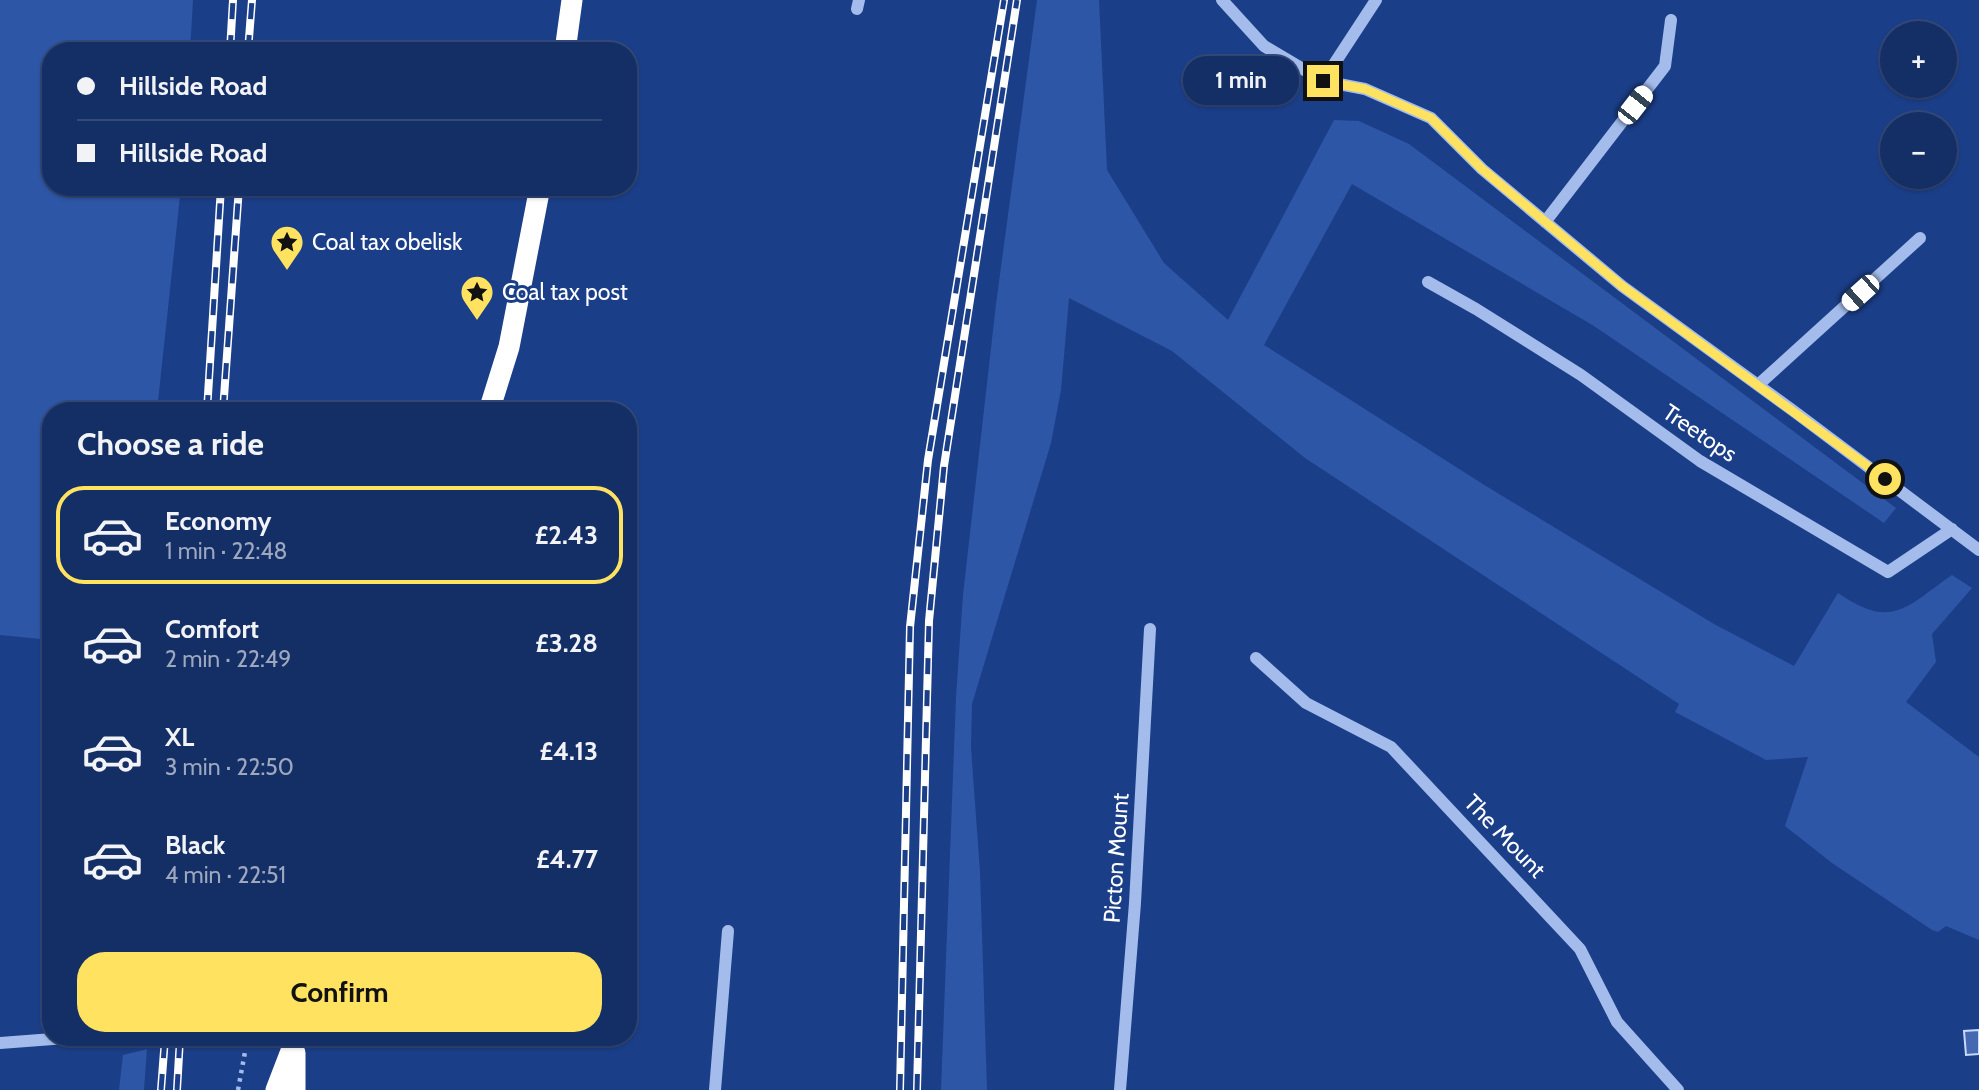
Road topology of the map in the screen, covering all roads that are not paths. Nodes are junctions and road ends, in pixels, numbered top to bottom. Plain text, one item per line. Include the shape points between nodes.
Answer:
1 (572, 0) edge
2 (1222, 0) edge
3 (1376, 0) edge
4 (1671, 20) dead end
5 (566, 42) edge
6 (1323, 81) junction
7 (538, 196) edge
8 (1545, 222) junction
9 (1920, 238) dead end
10 (1428, 282) dead end
11 (1758, 385) junction
12 (492, 402) edge
13 (1952, 529) junction
14 (1979, 550) edge
15 (1150, 629) dead end
16 (1256, 658) dead end
17 (728, 931) dead end
18 (42, 1040) edge
19 (0, 1043) edge
20 (293, 1046) edge
21 (296, 1046) edge
22 (276, 1090) edge
23 (295, 1090) edge
24 (715, 1090) edge
25 (1120, 1090) edge
26 (1678, 1090) edge

1 - 5 highway
2 - 6 street via 1264,46
3 - 6 street
4 - 8 street via 1665,66
6 - 8 street via 1365,89 1431,118
7 - 12 highway via 509,347
8 - 11 street via 1622,286
9 - 11 street
10 - 13 street, Treetops via 1581,376 1700,461 1888,572
11 - 13 street
13 - 14 street
15 - 25 street, Picton Mount
16 - 26 street, The Mount via 1306,704 1391,747 1580,949 1616,1022
17 - 24 street
18 - 19 street
20 - 22 highway
21 - 23 highway

